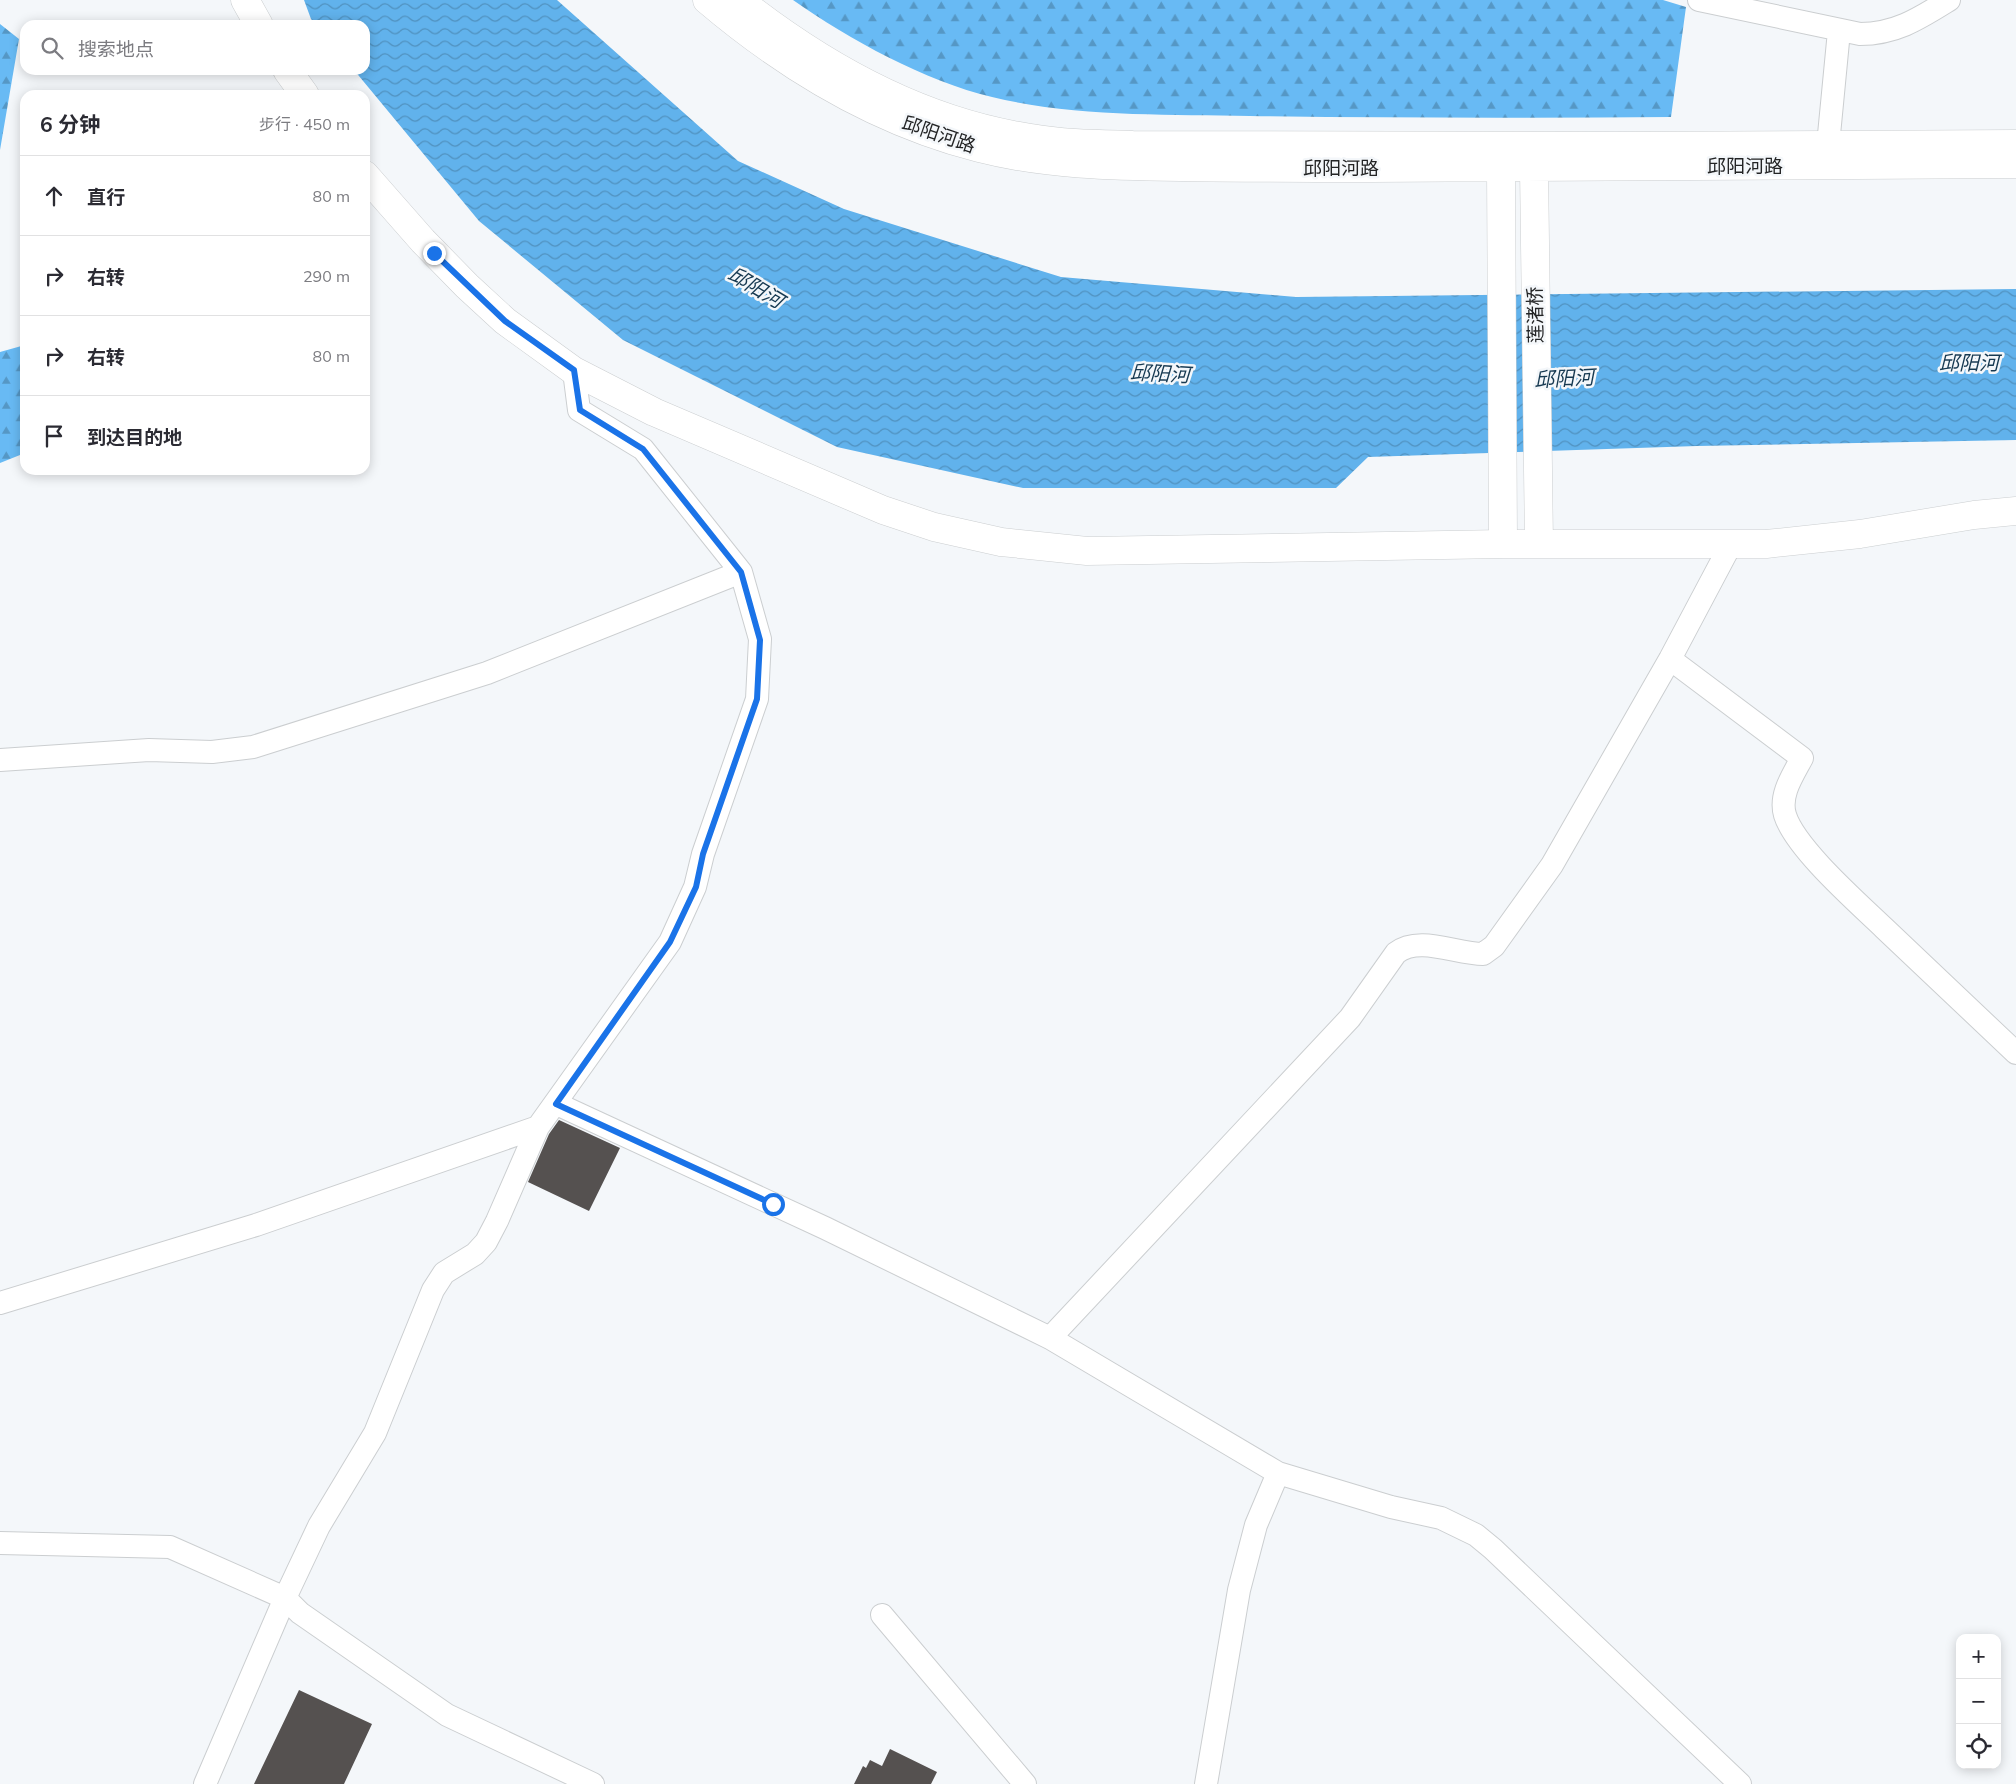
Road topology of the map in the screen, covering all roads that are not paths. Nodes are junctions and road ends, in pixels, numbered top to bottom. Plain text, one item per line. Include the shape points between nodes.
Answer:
1 (245, 0) edge
2 (707, 0) edge
3 (739, 0) edge
4 (1699, 0) edge
5 (1949, 0) edge
6 (256, 20) edge
7 (1839, 31) junction
8 (291, 75) edge
9 (301, 90) edge
10 (2016, 144) edge
11 (1828, 145) junction
12 (2016, 164) edge
13 (1501, 167) junction
14 (1534, 168) junction
15 (370, 181) edge
16 (574, 370) junction
17 (2016, 511) edge
18 (1503, 544) junction
19 (1539, 544) junction
20 (1732, 544) junction
21 (741, 572) junction
22 (1670, 659) junction
23 (0, 760) edge
24 (2016, 1053) edge
25 (556, 1104) junction
26 (538, 1128) junction
27 (0, 1303) edge
28 (1050, 1338) junction
29 (1278, 1473) junction
30 (0, 1543) edge
31 (285, 1598) junction
32 (882, 1615) dead end
33 (205, 1784) edge
34 (593, 1784) edge
35 (1025, 1784) edge
36 (1206, 1784) edge
37 (1740, 1784) edge

1 - 6 main road
2 - 13 main road, 邱阳河路 via 780,56 866,106 927,132 1000,153 1063,162 1141,166
3 - 11 main road, 邱阳河路 via 798,43 879,90 959,121 1030,138 1143,145
4 - 7 street
5 - 7 street via 1896,30 1869,34
7 - 11 street
8 - 9 main road
10 - 11 main road, 邱阳河路
12 - 14 main road, 邱阳河路
13 - 14 main road, 邱阳河路
13 - 18 main road, 莲渚桥
14 - 19 main road, 莲渚桥
15 - 16 main road via 466,286 505,321
16 - 18 main road via 654,412 883,510 934,527 1001,542 1087,551
16 - 21 street via 580,410 643,449
17 - 20 main road via 1832,537
18 - 19 main road
19 - 20 main road
20 - 22 street
21 - 23 street via 487,673 253,747 212,752 149,750
21 - 25 street via 760,640 757,699 703,854 696,887 670,942
22 - 24 street via 1802,758 1784,798 1785,817 1796,834 1829,875
22 - 28 street via 1552,864 1494,946 1483,954 1419,945 1396,952 1350,1018
25 - 26 street
25 - 28 street via 825,1228
26 - 27 street via 256,1225
26 - 31 street via 486,1242 475,1254 444,1273 433,1290 374,1432 319,1526
28 - 29 street
29 - 36 street via 1256,1525 1239,1590
29 - 37 street via 1391,1507 1440,1518 1476,1535
30 - 31 street via 170,1547
31 - 33 street
31 - 34 street via 300,1613 446,1715
32 - 35 street

